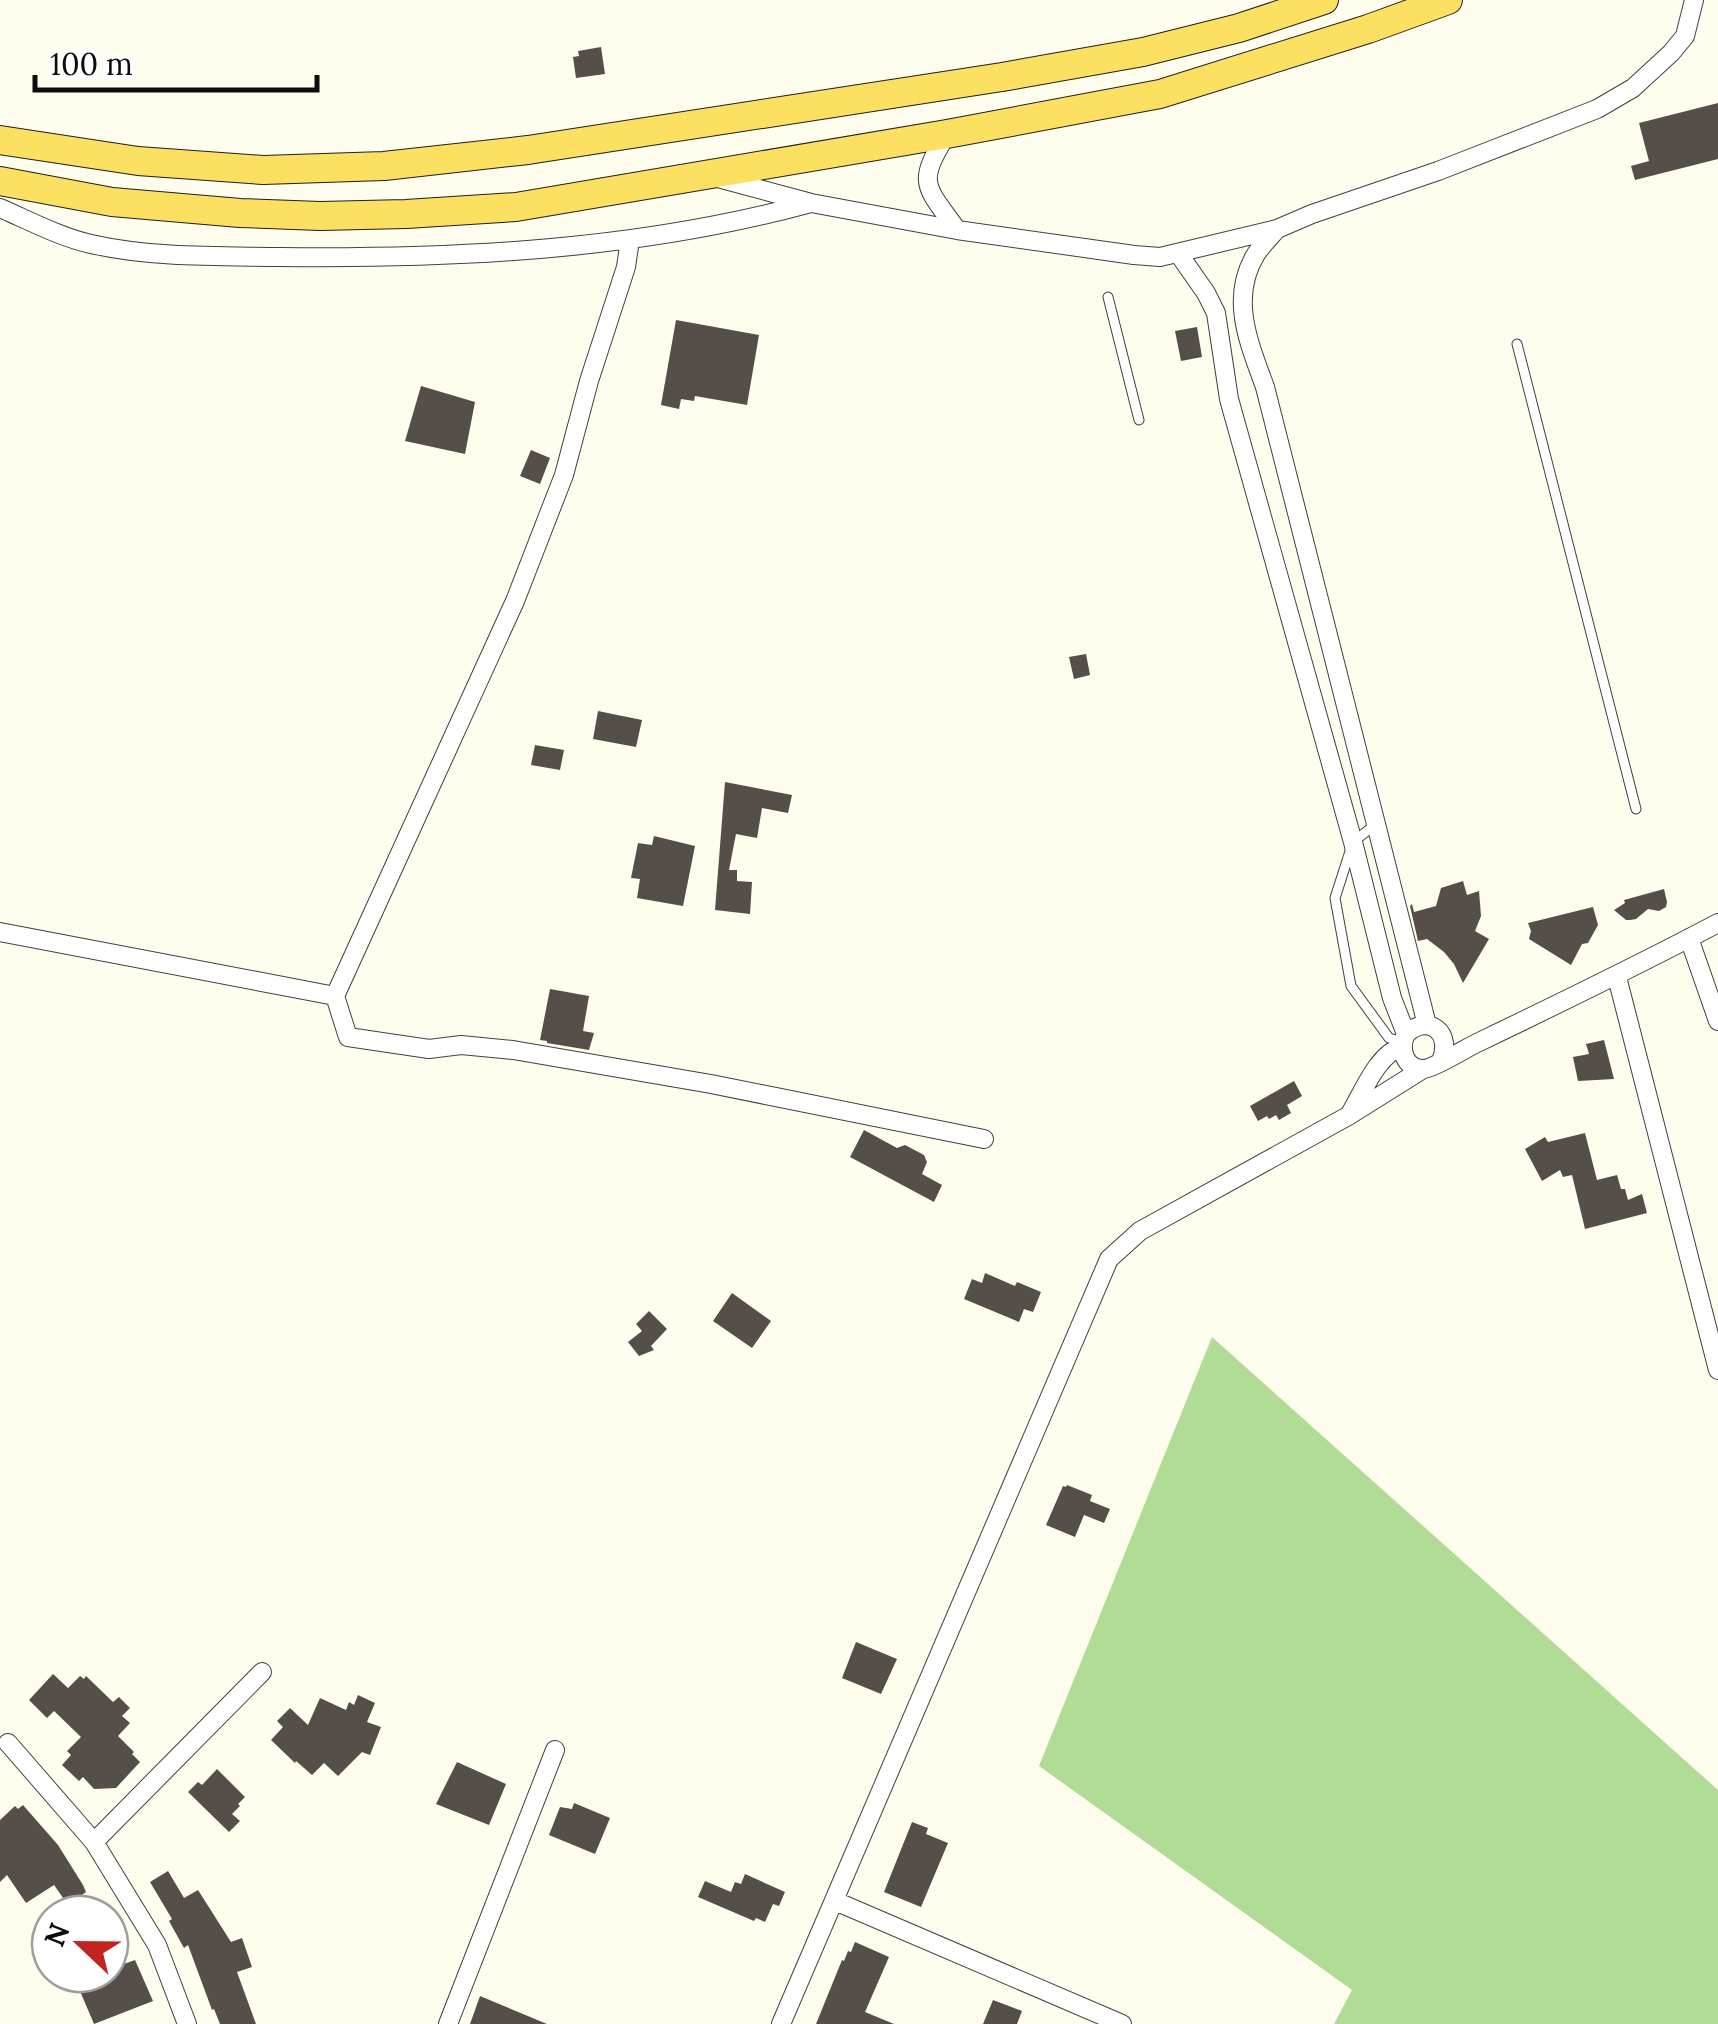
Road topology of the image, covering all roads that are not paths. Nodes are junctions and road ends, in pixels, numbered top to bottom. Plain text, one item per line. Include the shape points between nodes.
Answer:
1 (1324, 0) edge
2 (1448, 0) edge
3 (1692, 5) edge
4 (946, 134) junction
5 (0, 140) edge
6 (706, 175) junction
7 (0, 180) edge
8 (811, 204) junction
9 (0, 208) edge
10 (1277, 229) junction
11 (957, 230) junction
12 (630, 240) junction
13 (1178, 253) junction
14 (1108, 297) dead end
15 (1518, 344) dead end
16 (1255, 359) junction
17 (1225, 366) junction
18 (1139, 420) dead end
19 (1274, 424) junction
20 (1238, 432) junction
21 (1636, 809) dead end
22 (1376, 824) junction
23 (1353, 842) junction
24 (1388, 871) junction
25 (1363, 881) junction
26 (1718, 923) edge
27 (0, 932) edge
28 (1689, 938) junction
29 (1414, 974) junction
30 (1387, 977) junction
31 (1617, 977) junction
32 (336, 996) junction
33 (1718, 1020) edge
34 (1427, 1025) junction
35 (1444, 1038) junction
36 (1403, 1041) junction
37 (1477, 1043) junction
38 (1441, 1061) junction
39 (1422, 1069) junction
40 (1348, 1116) junction
41 (984, 1140) dead end
42 (1718, 1370) edge
43 (262, 1672) dead end
44 (8, 1743) dead end
45 (555, 1750) dead end
46 (94, 1842) junction
47 (835, 1901) junction
48 (187, 2024) edge
49 (448, 2024) edge
50 (782, 2024) edge
51 (1122, 2024) edge

1 - 5 main road via 1143,52 528,150 384,166 263,170 138,161
2 - 4 main road via 1160,94
3 - 10 street via 1685,36 1654,71 1596,108
4 - 6 main road
4 - 11 street via 926,176
6 - 7 main road via 516,206 320,216 112,202
6 - 8 street
8 - 11 street
8 - 12 street
9 - 12 street via 92,244 175,256 360,258
10 - 13 street
10 - 16 street via 1255,256 1242,293
11 - 13 street via 1134,256
12 - 32 street via 564,475 515,601
13 - 17 street via 1216,313
14 - 18 lane
15 - 21 lane
16 - 17 street
16 - 19 street
17 - 20 street
19 - 20 street
19 - 22 street
20 - 23 street
22 - 23 lane
22 - 24 street
23 - 25 street
23 - 36 lane via 1335,898 1351,986 1389,1038
24 - 25 lane
24 - 29 street
25 - 30 street
26 - 28 street
27 - 32 street
28 - 31 street
28 - 33 street
29 - 30 street
29 - 34 street
30 - 36 street
31 - 37 street
31 - 42 street
32 - 41 street via 348,1036 429,1049 514,1050
34 - 35 street
34 - 36 street
35 - 37 street
35 - 38 street
36 - 39 street via 1406,1060
36 - 40 street
37 - 38 street
38 - 39 street
39 - 40 street
40 - 47 street via 1140,1230 1109,1259
43 - 46 street
44 - 46 street
45 - 49 street
46 - 48 street via 157,1945
47 - 50 street
47 - 51 street

